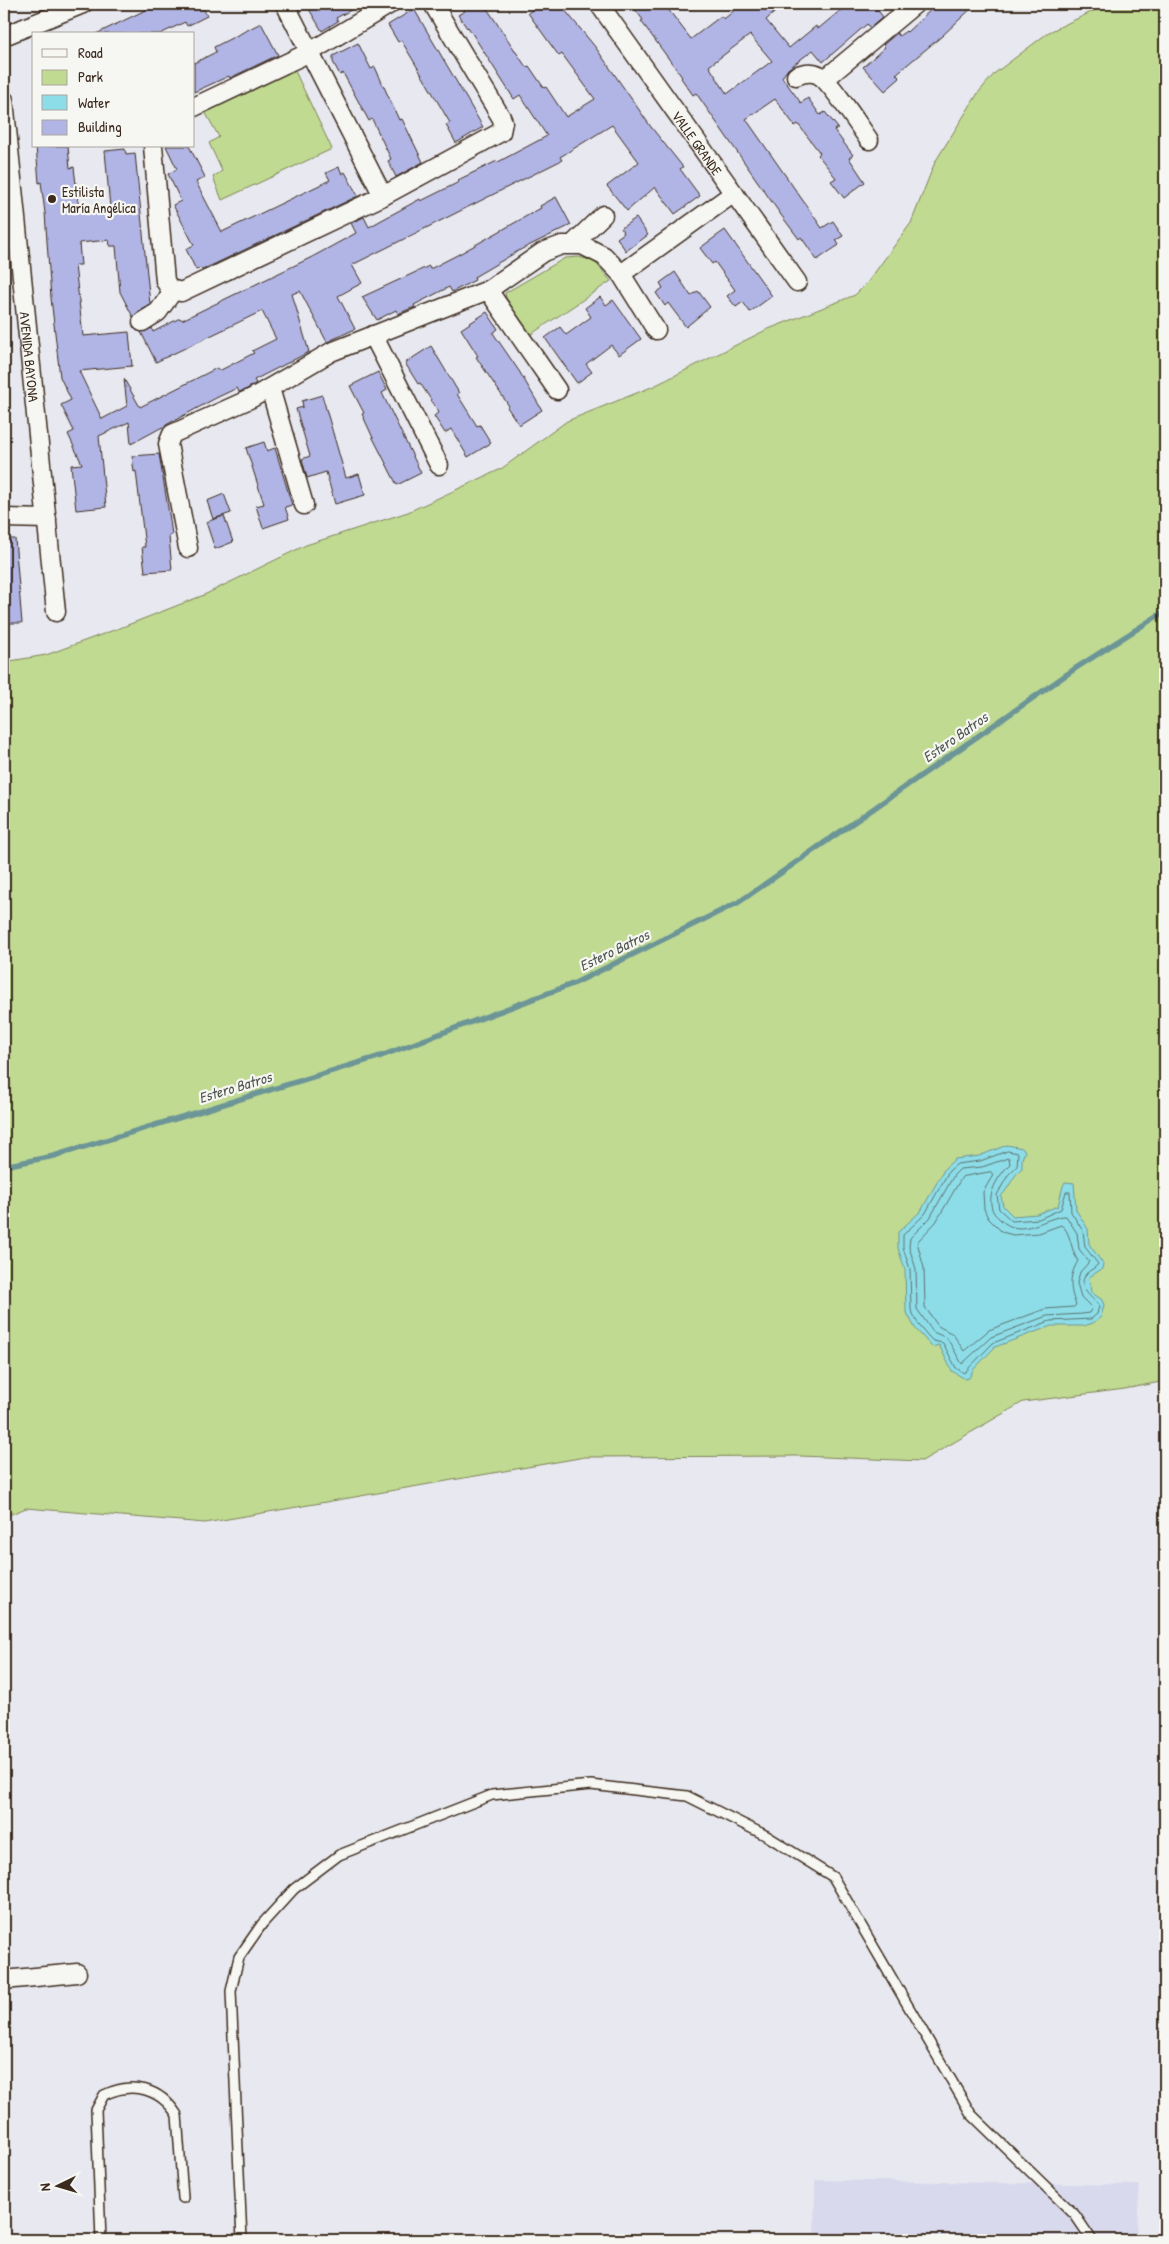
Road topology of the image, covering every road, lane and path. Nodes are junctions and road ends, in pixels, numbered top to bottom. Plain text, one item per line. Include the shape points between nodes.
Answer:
1 (83, 4) edge
2 (285, 4) edge
3 (390, 4) edge
4 (433, 4) edge
5 (599, 4) edge
6 (915, 4) edge
7 (4, 36) edge
8 (310, 52) junction
9 (796, 76) dead end
10 (825, 79) junction
11 (4, 100) edge
12 (195, 107) edge
13 (870, 140) dead end
14 (153, 148) edge
15 (734, 193) junction
16 (383, 196) junction
17 (603, 215) dead end
18 (573, 244) junction
19 (621, 274) junction
20 (797, 282) dead end
21 (488, 290) junction
22 (173, 291) junction
23 (142, 322) dead end
24 (656, 330) dead end
25 (373, 334) junction
26 (270, 388) junction
27 (557, 390) dead end
28 (439, 465) dead end
29 (304, 505) dead end
30 (4, 518) edge
31 (47, 519) junction
32 (188, 548) dead end
33 (56, 612) dead end
34 (76, 1973) dead end
35 (4, 1980) edge
36 (183, 2198) dead end
37 (100, 2240) edge
38 (242, 2240) edge
39 (1092, 2240) edge

1 - 7 street
2 - 8 street
3 - 8 street
4 - 16 street via 501,117 503,127 497,136
5 - 15 street, VALLE GRANDE
6 - 10 street
8 - 12 street
8 - 16 street
9 - 10 street via 813,73
10 - 13 street
11 - 31 street, AVENIDA BAYONA
14 - 22 street via 165,281
15 - 19 street
15 - 20 street, VALLE GRANDE
16 - 22 street via 186,290
17 - 18 street
18 - 19 street via 598,251
18 - 21 street via 543,252
19 - 24 street
21 - 25 street
21 - 27 street
22 - 23 street via 158,312
25 - 26 street via 331,352
25 - 28 street
26 - 29 street
26 - 32 street via 170,437 168,444
30 - 31 street
31 - 33 street, AVENIDA BAYONA
34 - 35 street
36 - 37 lane via 177,2115 171,2106 144,2088 123,2088 104,2095 96,2110
38 - 39 lane via 231,1991 239,1957 262,1924 294,1889 339,1855 492,1795 591,1785 687,1796 767,1836 833,1877 971,2114 1075,2215

